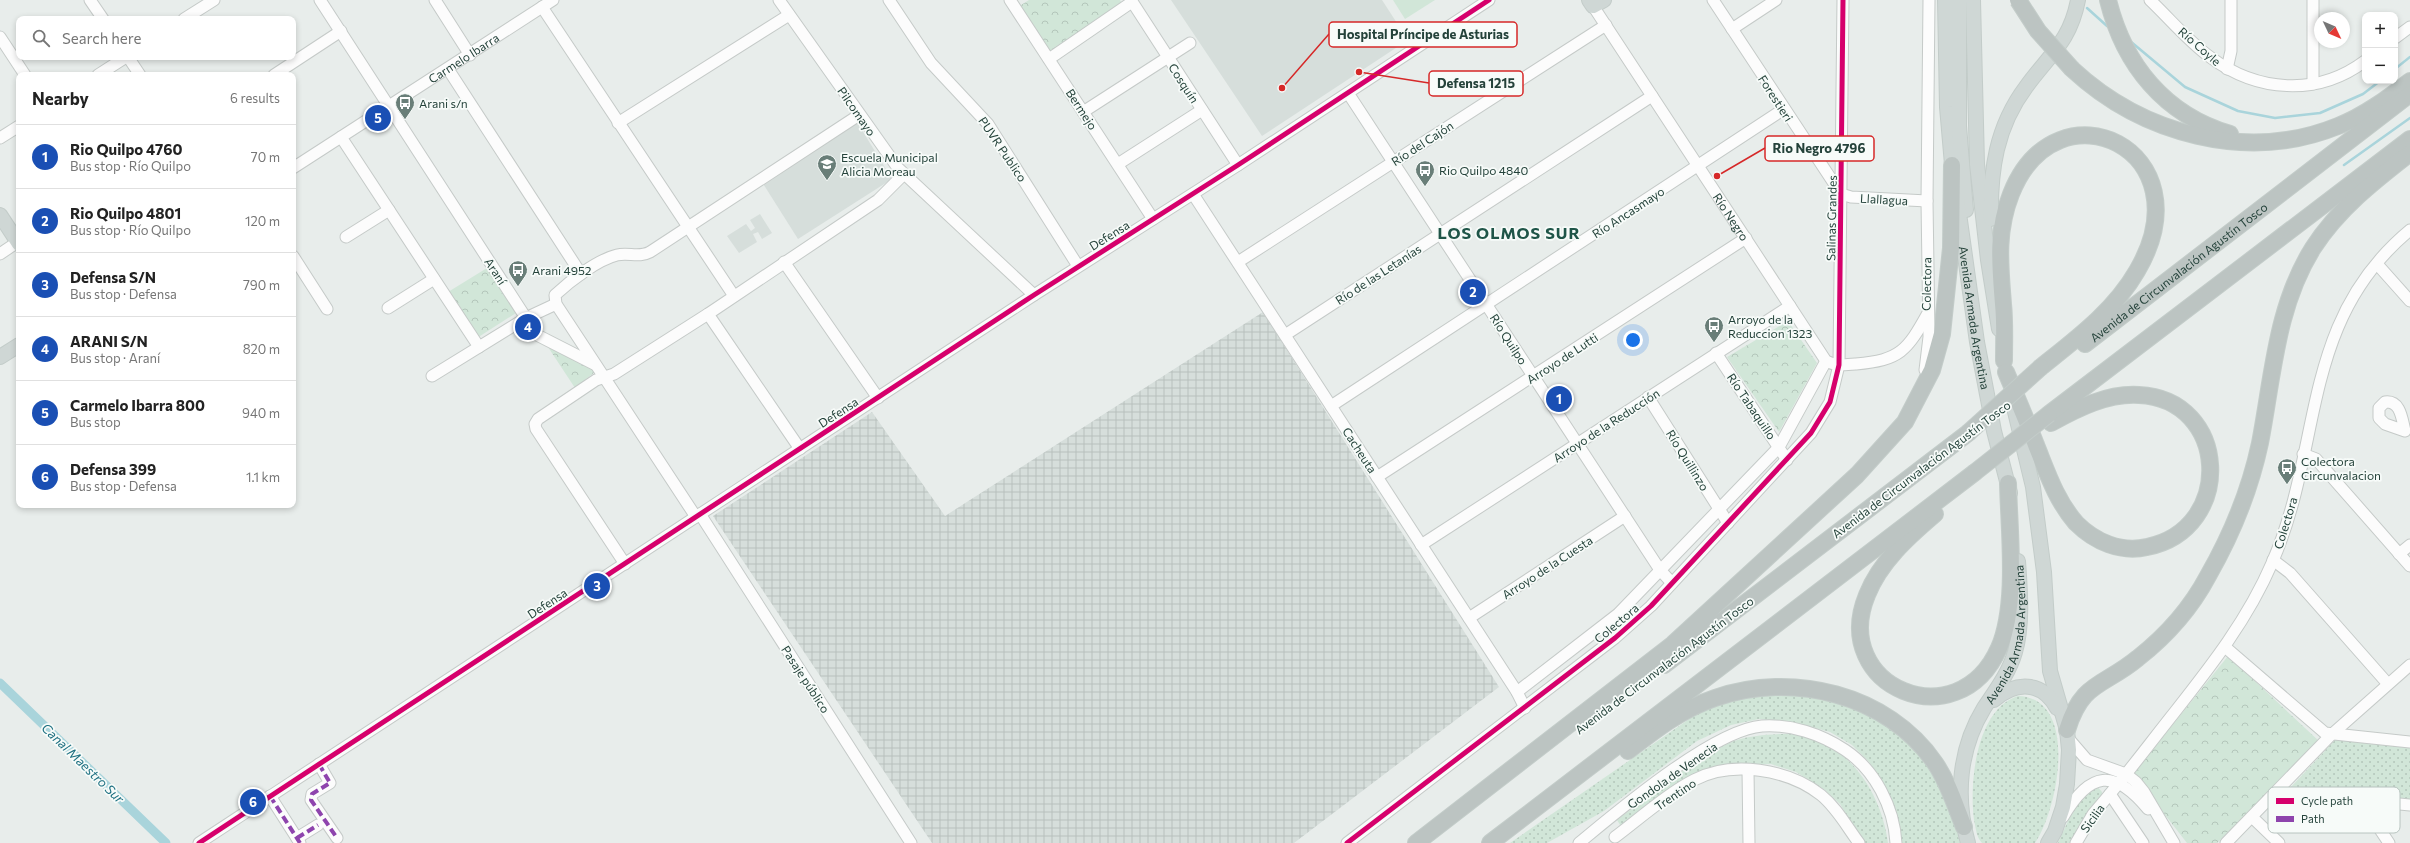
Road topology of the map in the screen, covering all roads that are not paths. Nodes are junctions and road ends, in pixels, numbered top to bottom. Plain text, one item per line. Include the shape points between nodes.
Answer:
1 (90, 0) edge
2 (320, 0) edge
3 (435, 0) edge
4 (779, 0) edge
5 (889, 0) edge
6 (1010, 0) edge
7 (1489, 0) edge
8 (1713, 0) edge
9 (1776, 0) edge
10 (1843, 0) edge
11 (1929, 0) edge
12 (1945, 0) edge
13 (1959, 0) edge
14 (1973, 0) edge
15 (2018, 0) edge
16 (2078, 0) edge
17 (2108, 0) edge
18 (2150, 0) edge
19 (2230, 0) edge
20 (2313, 0) edge
21 (211, 1) edge
22 (1131, 1) edge
23 (1595, 2) edge
24 (548, 3) edge
25 (789, 14) junction
26 (101, 16) edge
27 (188, 16) edge
28 (1606, 25) junction
29 (2410, 27) edge
30 (1732, 29) junction
31 (341, 31) junction
32 (2398, 36) edge
33 (0, 37) edge
34 (1190, 43) dead end
35 (470, 55) junction
36 (1168, 57) junction
37 (1049, 59) junction
38 (122, 60) edge
39 (129, 60) edge
40 (2362, 63) edge
41 (448, 69) junction
42 (2227, 69) junction
43 (23, 72) edge
44 (103, 72) edge
45 (138, 72) edge
46 (279, 72) edge
47 (2410, 81) edge
48 (2313, 84) junction
49 (1348, 93) junction
50 (2410, 94) edge
51 (1652, 96) junction
52 (390, 105) junction
53 (1784, 109) junction
54 (1202, 110) junction
55 (1083, 112) junction
56 (858, 115) junction
57 (618, 122) junction
58 (16, 128) edge
59 (341, 137) junction
60 (0, 138) edge
61 (2410, 139) edge
62 (2275, 141) junction
63 (2410, 153) edge
64 (1394, 161) junction
65 (1118, 164) junction
66 (1238, 165) junction
67 (1952, 165) junction
68 (296, 166) edge
69 (1698, 166) junction
70 (904, 174) junction
71 (1193, 194) junction
72 (1841, 194) junction
73 (1927, 201) junction
74 (389, 210) junction
75 (0, 215) edge
76 (1153, 219) junction
77 (688, 227) junction
78 (2410, 230) edge
79 (1441, 234) junction
80 (346, 237) dead end
81 (1746, 238) junction
82 (16, 239) edge
83 (16, 245) edge
84 (0, 254) edge
85 (296, 261) edge
86 (784, 262) junction
87 (1238, 262) junction
88 (2377, 264) junction
89 (1078, 266) junction
90 (581, 274) junction
91 (434, 278) junction
92 (1992, 287) junction
93 (1034, 295) junction
94 (734, 296) junction
95 (2410, 301) edge
96 (556, 304) junction
97 (1487, 304) junction
98 (1790, 306) junction
99 (327, 308) dead end
100 (388, 308) dead end
101 (1928, 313) junction
102 (708, 314) junction
103 (526, 318) junction
104 (1285, 335) junction
105 (16, 347) edge
106 (479, 347) junction
107 (1716, 353) junction
108 (0, 357) edge
109 (1826, 360) junction
110 (595, 364) junction
111 (1839, 365) junction
112 (2005, 367) junction
113 (2042, 371) junction
114 (432, 376) dead end
115 (1534, 376) junction
116 (604, 378) junction
117 (1648, 397) junction
118 (878, 398) junction
119 (1331, 406) junction
120 (1912, 411) junction
121 (2050, 419) junction
122 (1994, 431) junction
123 (1578, 444) junction
124 (1778, 446) junction
125 (800, 449) junction
126 (2304, 454) junction
127 (1787, 460) junction
128 (1377, 477) junction
129 (1975, 477) junction
130 (2008, 483) junction
131 (1719, 509) junction
132 (698, 516) junction
133 (1625, 516) junction
134 (1728, 523) junction
135 (1422, 545) junction
136 (2410, 545) edge
137 (2400, 554) junction
138 (2273, 560) junction
139 (625, 564) junction
140 (2410, 566) edge
141 (1660, 570) junction
142 (1672, 583) junction
143 (1469, 618) junction
144 (2225, 647) junction
145 (2410, 665) edge
146 (2388, 684) junction
147 (1517, 692) junction
148 (1525, 708) junction
149 (1978, 718) junction
150 (2066, 730) junction
151 (2331, 735) junction
152 (2410, 742) edge
153 (319, 764) junction
154 (1748, 770) junction
155 (2123, 779) junction
156 (2283, 787) edge
157 (1559, 791) junction
158 (2110, 794) junction
159 (270, 796) junction
160 (2268, 802) edge
161 (2400, 804) edge
162 (2410, 805) edge
163 (2252, 817) junction
164 (1602, 824) junction
165 (318, 825) dead end
166 (2268, 832) edge
167 (2269, 833) edge
168 (2382, 833) edge
169 (1967, 836) edge
170 (337, 838) dead end
171 (2051, 839) edge
172 (1617, 840) edge
173 (298, 841) edge
174 (199, 843) edge
175 (911, 843) edge
176 (1347, 843) edge
177 (1416, 843) edge
178 (1432, 843) edge
179 (1490, 843) edge
180 (1579, 843) edge
181 (1749, 843) edge
182 (1858, 843) edge
183 (1896, 843) edge
184 (2076, 843) edge
185 (2143, 843) edge
186 (2174, 843) edge
187 (2226, 843) edge
188 (2279, 843) edge
189 (2389, 843) edge

1 - 26 street
2 - 31 street, Araní
3 - 35 street
4 - 25 street, Pilcomayo
5 - 89 street, PUVR Publico via 931,63 988,124
6 - 37 street, Bermejo
7 - 49 street, Defensa
8 - 30 street, Forestieri
9 - 30 street
10 - 72 street, Salinas Grandes
11 - 73 street, Colectora
12 - 67 main road, Avenida Armada Argentina via 1947,108
13 - 122 main road via 1961,168 1977,299 1991,383
14 - 92 main road, Avenida Armada Argentina via 1976,148
15 - 62 highway, bridge via 2042,35 2072,69 2116,104 2165,127 2225,140
16 - 92 main road via 2067,34 2014,104 1997,146 1990,189
17 - 62 highway via 2127,52 2140,74 2167,101 2210,127 2236,136
18 - 42 street, Río Coyle via 2208,56
19 - 42 street via 2231,51
20 - 48 street
21 - 27 street
22 - 36 street, Cosquín
22 - 37 street
23 - 28 street, Río Negro
24 - 35 street, Carmelo Ibarra
24 - 57 street
25 - 56 street, Pilcomayo
25 - 57 street
28 - 51 street, Río Negro
28 - 64 street, Río del Cajón
29 - 32 street
30 - 53 street, Forestieri
31 - 46 street
31 - 52 street, Araní
33 - 43 street
34 - 36 street
35 - 41 street, Carmelo Ibarra
36 - 54 street, Cosquín
36 - 55 street
37 - 55 street, Bermejo
38 - 44 street
39 - 45 street
40 - 48 street via 2347,73
41 - 52 street, Carmelo Ibarra
41 - 90 street
42 - 48 street, Río Coyle via 2279,87
47 - 62 highway via 2339,126 2306,136
49 - 64 street, Río Quilpo
49 - 66 street, Defensa
50 - 113 highway, Avenida de Circunvalación Agustín Tosco
51 - 69 street, Río Negro
51 - 79 street, Río de las Letanías
52 - 59 street, Carmelo Ibarra
52 - 103 street, Araní
53 - 69 street, Río Ancasmayo
53 - 72 street, Forestieri
54 - 65 street
54 - 66 street, Cosquín
55 - 65 street, Bermejo
56 - 70 street, Pilcomayo
56 - 77 street
57 - 77 street
58 - 60 street
59 - 68 street, Carmelo Ibarra
59 - 74 street
61 - 121 highway
63 - 150 highway via 2363,191 2341,213 2303,265 2293,288 2275,349 2254,468 2234,525 2207,579 2181,616 2150,648 2082,696
64 - 79 street, Río Quilpo
64 - 87 street, Río del Cajón
65 - 76 street, Bermejo
66 - 71 street, Defensa
67 - 120 highway via 1951,248 1945,315 1932,370
67 - 122 main road, Avenida Armada Argentina via 1977,342
69 - 81 street, Río Negro
69 - 97 street, Río Ancasmayo
70 - 86 street via 878,200
70 - 93 street, Pilcomayo
71 - 76 street, Defensa
71 - 87 street, Cacheuta
72 - 73 street, Llallagua via 1851,197
72 - 111 street, Salinas Grandes
73 - 101 street, Colectora
74 - 80 street
74 - 91 street
75 - 82 main road
76 - 89 street, Defensa
77 - 90 street via 645,254 616,255
77 - 94 street
78 - 88 street, Colectora
79 - 97 street, Río Quilpo
79 - 104 street, Río de las Letanías
81 - 98 street, Río Negro
81 - 115 street, Arroyo de Lutti
83 - 84 street
85 - 99 street
86 - 94 street
86 - 118 street
87 - 104 street, Cacheuta
88 - 95 street
88 - 126 street, Colectora via 2349,302 2330,343
89 - 93 street, Defensa
90 - 96 street via 554,295
91 - 100 street
91 - 106 street
92 - 112 main road, Avenida Armada Argentina
93 - 118 street, Defensa
94 - 102 street
96 - 103 street
96 - 110 street
97 - 115 street, Río Quilpo
97 - 119 street, Río Ancasmayo
98 - 107 street, Arroyo de la Reducción
98 - 109 street, Río Negro
101 - 111 street, Colectora via 1908,345 1892,358 1880,362
101 - 120 street via 1927,359
102 - 116 street
102 - 125 street
103 - 106 street
103 - 110 street, Araní via 537,335
104 - 119 street, Cacheuta
105 - 108 main road
106 - 114 street
107 - 117 street, Arroyo de la Reducción
107 - 124 street, Río Tabaquillo
109 - 111 street
109 - 124 street
110 - 116 street
111 - 127 street, Colectora via 1835,387 1825,413
112 - 113 highway via 1999,252 2003,221 2011,194 2031,162 2049,146 2081,135 2101,137 2126,148 2146,168 2156,202 2153,235 2136,272 2117,298
112 - 121 highway via 2056,492 2069,514 2091,535 2116,547 2135,549 2153,546 2185,529 2204,506 2211,478 2208,449 2196,424 2170,402 2140,394 2118,396
112 - 150 main road, Avenida Armada Argentina via 2033,487 2044,572 2050,671
113 - 178 highway, Avenida de Circunvalación Agustín Tosco, bridge via 1968,433
115 - 123 street, Río Quilpo
115 - 128 street, Arroyo de Lutti
116 - 132 street
116 - 139 street via 575,394 538,419 535,424
117 - 123 street, Arroyo de la Reducción
117 - 131 street, Río Quillinzo
118 - 125 street, Defensa
119 - 128 street, Cacheuta
120 - 177 highway via 1890,440 1857,474 1673,644
121 - 129 highway, bridge via 2012,443
122 - 130 main road, Avenida Armada Argentina
123 - 133 street, Río Quilpo
123 - 135 street, Arroyo de la Reducción
124 - 127 street, Río Tabaquillo
124 - 131 street
125 - 132 street, Defensa
126 - 137 street via 2316,460
126 - 138 street, Colectora via 2288,520
127 - 134 street, Colectora
128 - 135 street, Cacheuta
129 - 130 highway via 1903,544 1877,575 1861,613 1862,645 1868,660 1884,680 1907,694 1936,697 1953,694 1965,688 1985,672 1999,647 2007,614 2011,575
129 - 157 highway
130 - 149 main road, Avenida Armada Argentina via 2018,574 2018,640 2006,672
131 - 134 street, Río Quillinzo
131 - 141 street
132 - 139 street, Defensa
132 - 175 street, Pasaje público
133 - 141 street, Río Quilpo
133 - 143 street, Arroyo de la Cuesta
134 - 142 street, Colectora
135 - 143 street, Cacheuta
136 - 137 street
137 - 140 street
138 - 144 street, Colectora via 2252,603
138 - 146 street via 2290,573
139 - 153 street, Defensa
141 - 142 street, Río Quilpo
141 - 147 street via 1602,628
142 - 148 street, Colectora via 1615,638
143 - 147 street, Cacheuta
144 - 151 street via 2320,730
144 - 155 street, Colectora
145 - 146 street
146 - 151 street
147 - 148 street, Cacheuta
148 - 176 street, Colectora
149 - 150 main road, Avenida Armada Argentina via 2003,692 2023,686 2047,695
149 - 169 main road, Avenida Armada Argentina via 1963,763 1961,787
150 - 155 street via 2087,760
150 - 171 main road, Avenida Armada Argentina via 2067,784
151 - 152 street
151 - 156 street
153 - 159 street, Defensa
153 - 170 street via 330,783 312,794 312,800
154 - 172 street, Trentino via 1723,771 1694,780
154 - 181 street
154 - 182 street, Trentino via 1786,776 1813,789 1829,803
155 - 158 street, Colectora
155 - 171 street via 2092,783 2081,790
155 - 186 street via 2144,792
157 - 169 highway via 1618,758 1673,718 1699,704 1744,690 1794,686 1821,690 1849,699 1900,727 1935,763 1946,783
157 - 179 highway
158 - 184 street, Sicilia via 2093,814
158 - 185 street
159 - 173 street
159 - 174 street, Defensa
160 - 163 street
161 - 162 street
163 - 166 street
163 - 187 street
164 - 172 street
164 - 180 street
164 - 183 street, Gondola de Venecia via 1701,751 1746,730 1774,726 1805,731 1828,740 1860,762 1887,804
165 - 173 street
167 - 188 street
168 - 189 street

